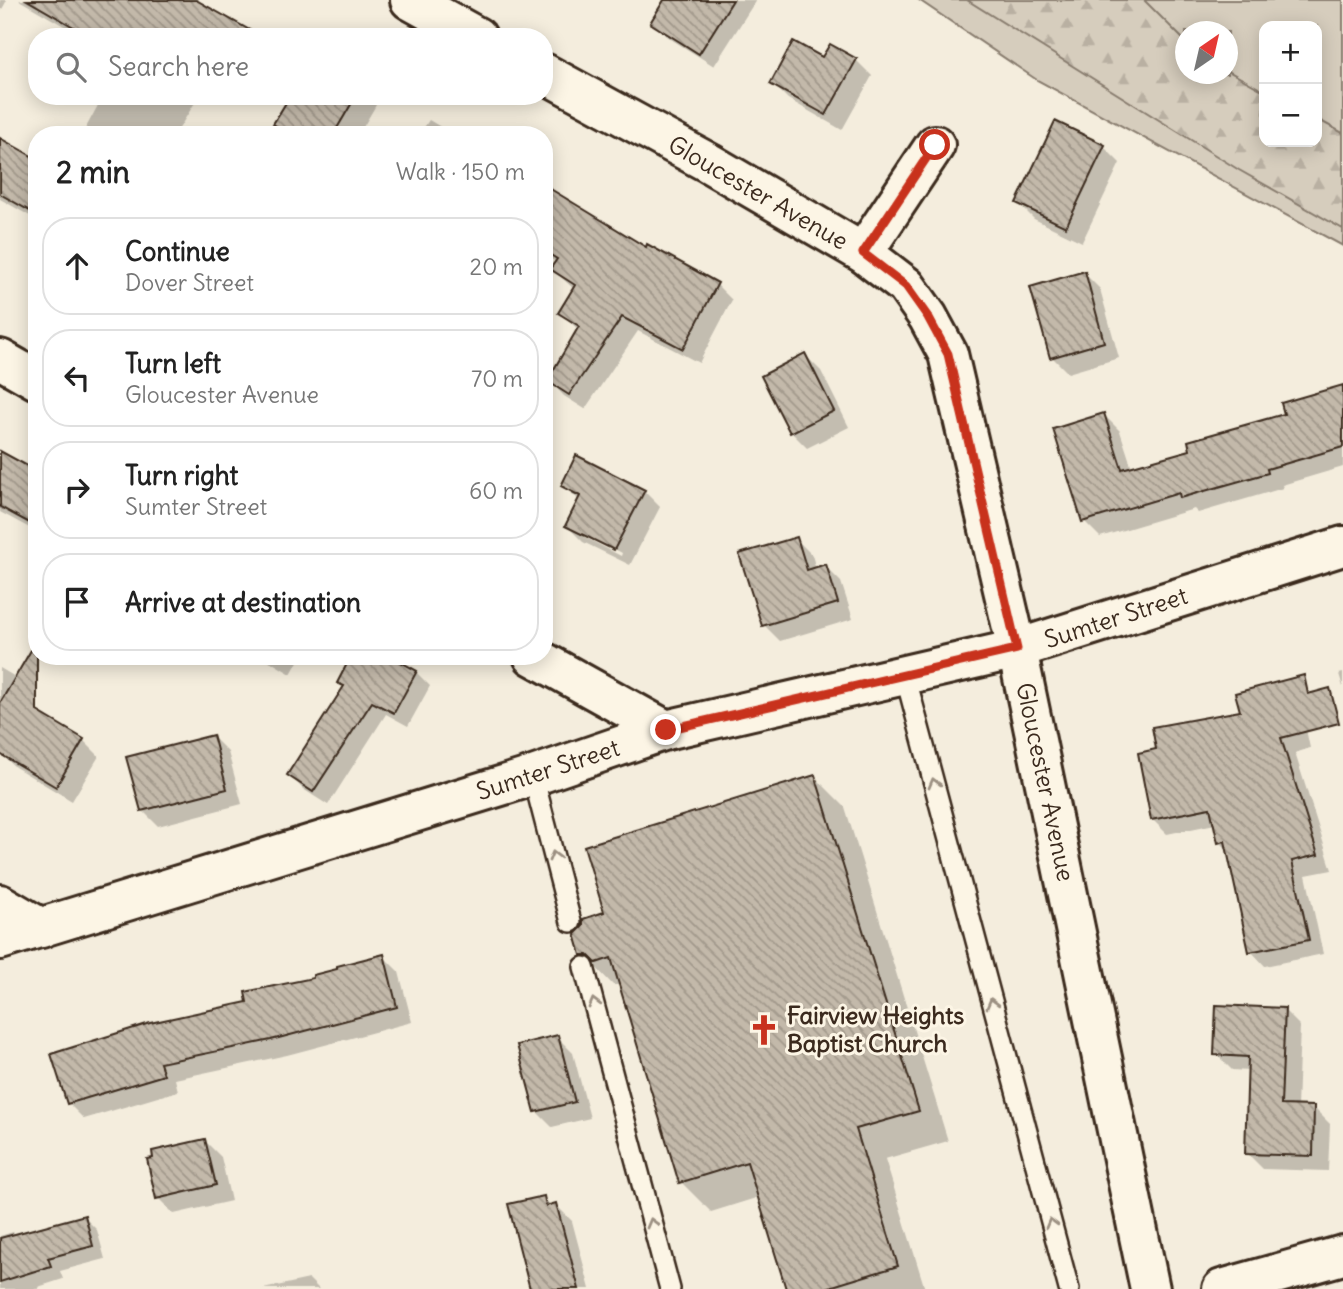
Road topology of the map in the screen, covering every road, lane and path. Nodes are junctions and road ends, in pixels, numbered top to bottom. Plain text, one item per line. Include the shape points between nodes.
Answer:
1 (410, 0) edge
2 (461, 28) edge
3 (553, 79) edge
4 (935, 145) dead end
5 (863, 253) junction
6 (0, 359) edge
7 (28, 375) edge
8 (1343, 546) edge
9 (1017, 649) junction
10 (549, 665) edge
11 (905, 675) junction
12 (666, 730) junction
13 (533, 776) junction
14 (0, 904) edge
15 (571, 922) dead end
16 (41, 928) junction
17 (0, 940) edge
18 (584, 967) dead end
19 (1343, 1255) edge
20 (670, 1289) edge
21 (1069, 1289) edge
22 (1150, 1289) edge
23 (1222, 1289) edge

1 - 2 street
3 - 5 street, Gloucester Avenue
4 - 5 street
5 - 9 street, Gloucester Avenue via 906,286 948,354
6 - 7 street
8 - 9 street, Sumter Street
9 - 11 street, Sumter Street
9 - 22 street, Gloucester Avenue
10 - 12 street
11 - 12 street, Sumter Street
21 -> 11 lane
12 - 13 street, Sumter Street
15 -> 13 lane
13 - 16 street, Sumter Street
14 - 16 street
16 - 17 street, Sumter Street
20 -> 18 lane
19 - 23 street

